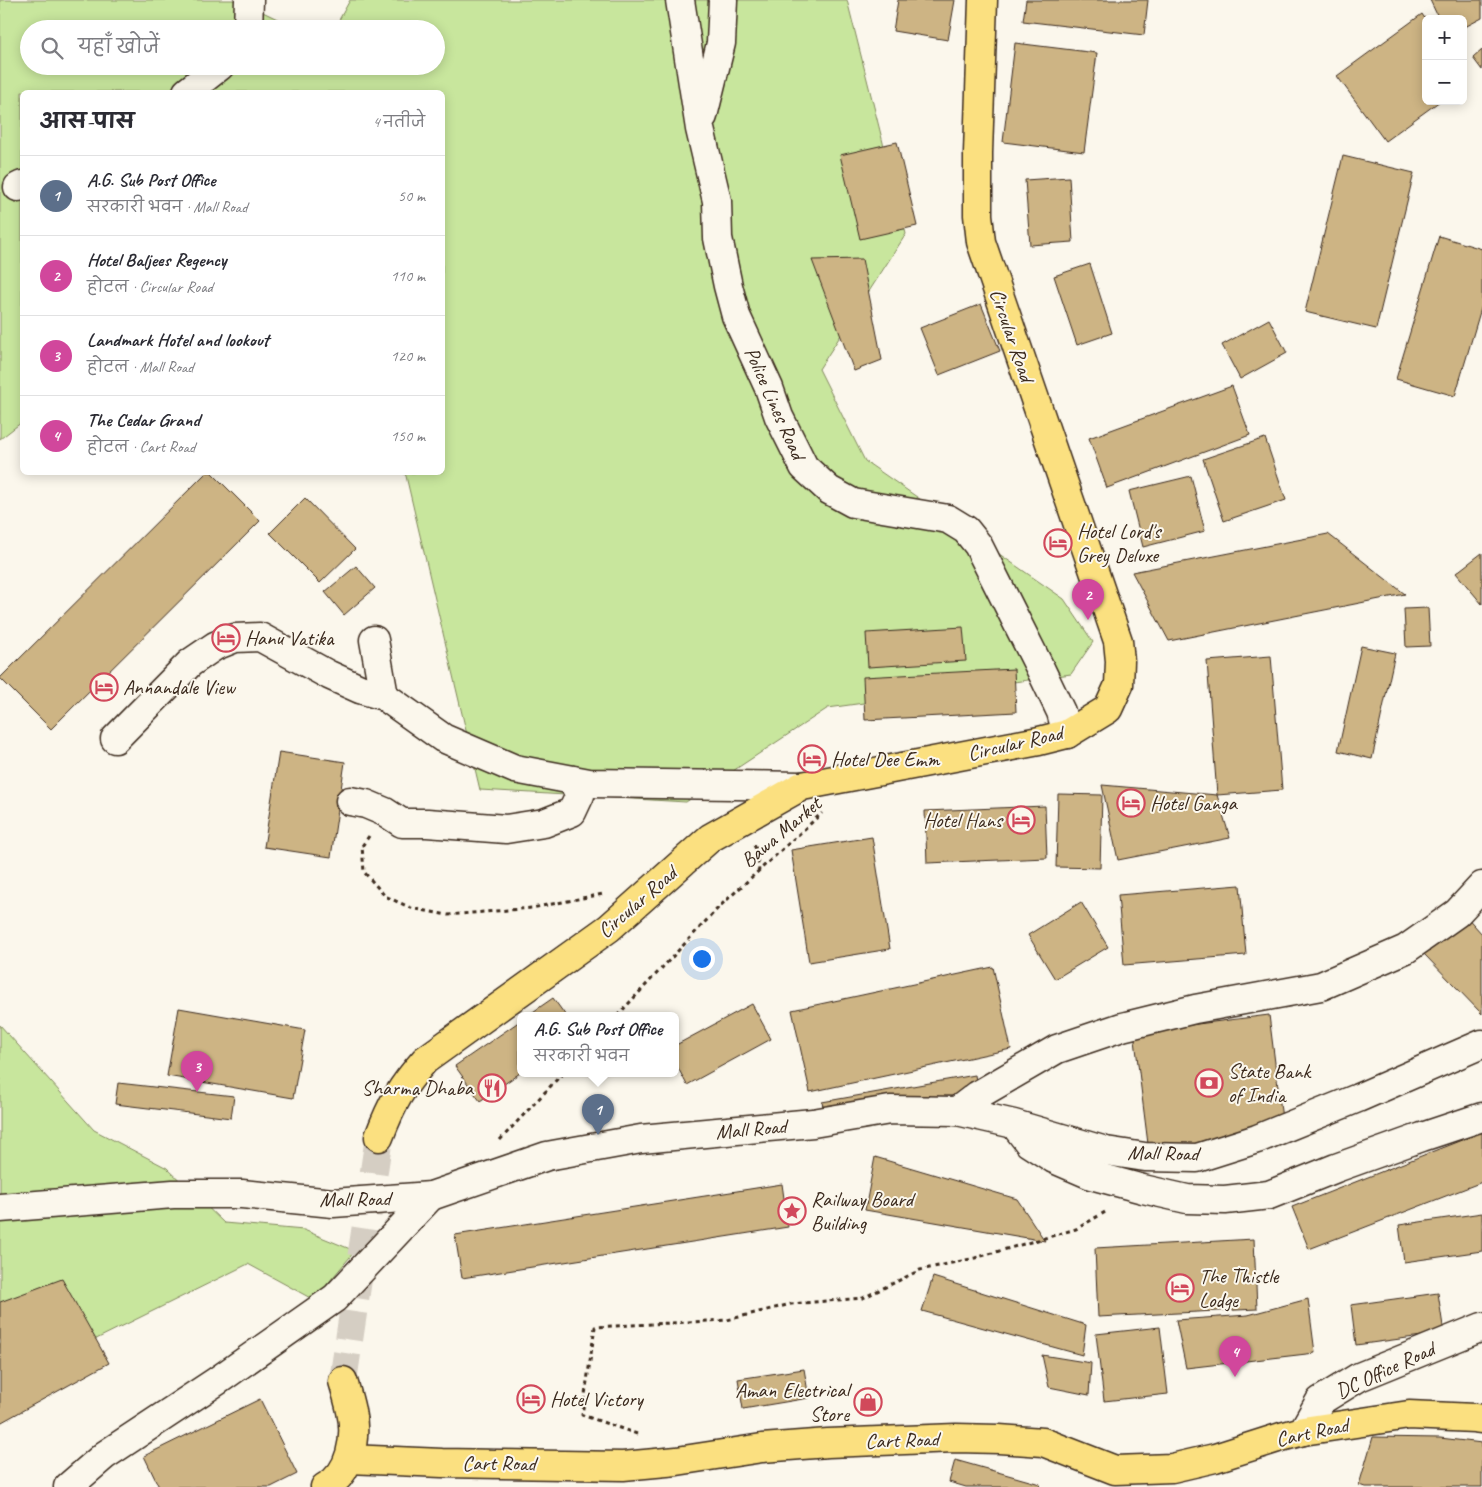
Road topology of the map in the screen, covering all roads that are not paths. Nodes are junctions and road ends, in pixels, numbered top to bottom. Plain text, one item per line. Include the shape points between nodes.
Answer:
1 (249, 0) edge
2 (680, 0) edge
3 (723, 0) edge
4 (983, 0) edge
5 (248, 20) edge
6 (209, 75) edge
7 (190, 90) edge
8 (700, 129) junction
9 (374, 640) dead end
10 (384, 696) junction
11 (1067, 734) junction
12 (115, 739) dead end
13 (572, 780) junction
14 (802, 786) junction
15 (350, 801) dead end
16 (1482, 886) edge
17 (1482, 1044) edge
18 (957, 1111) junction
19 (1482, 1117) edge
20 (1014, 1124) junction
21 (379, 1137) tunnel mouth
22 (430, 1196) junction
23 (0, 1208) edge
24 (1482, 1327) edge
25 (343, 1381) tunnel mouth
26 (1482, 1419) edge
27 (1303, 1431) junction
28 (349, 1459) junction
29 (68, 1487) edge
30 (325, 1487) edge

1 - 5 street
2 - 8 street, Police Lines Road
3 - 8 street via 721,43
4 - 11 main road, Circular Road via 978,154 981,242 1120,654 1120,685 1108,709
6 - 7 street
8 - 11 street, Police Lines Road via 717,201 718,238 736,316 804,467 830,490 852,503 948,519 966,530 978,545 1039,666
9 - 10 street
10 - 12 street via 329,675 260,637 234,638 190,663
10 - 13 street via 443,738 515,769
11 - 14 main road, Circular Road
13 - 14 street via 659,785
13 - 15 street via 580,795 572,812 544,822 506,828 402,822 366,804
14 - 21 main road, Circular Road via 710,838 609,928 425,1060 398,1093
16 - 18 street via 1457,913 1406,949 1321,986 1122,1026 1057,1049 978,1095
17 - 20 street, Mall Road via 1257,1139 1197,1158 1145,1157 1106,1151
18 - 20 street, Mall Road
18 - 22 street, Mall Road via 890,1110 813,1123 641,1139 547,1156
19 - 20 street via 1269,1195 1225,1200 1186,1199 1091,1176 1029,1143
22 - 23 street, Mall Road via 333,1203 242,1194 173,1194
22 - 29 street via 335,1298 105,1455
24 - 27 street, DC Office Road via 1352,1382 1320,1401
25 - 28 main road via 353,1423
26 - 27 main road, Cart Road via 1409,1415
27 - 28 main road, Cart Road via 1172,1468 1115,1470 1043,1442 991,1438 762,1448 623,1466
28 - 30 main road

